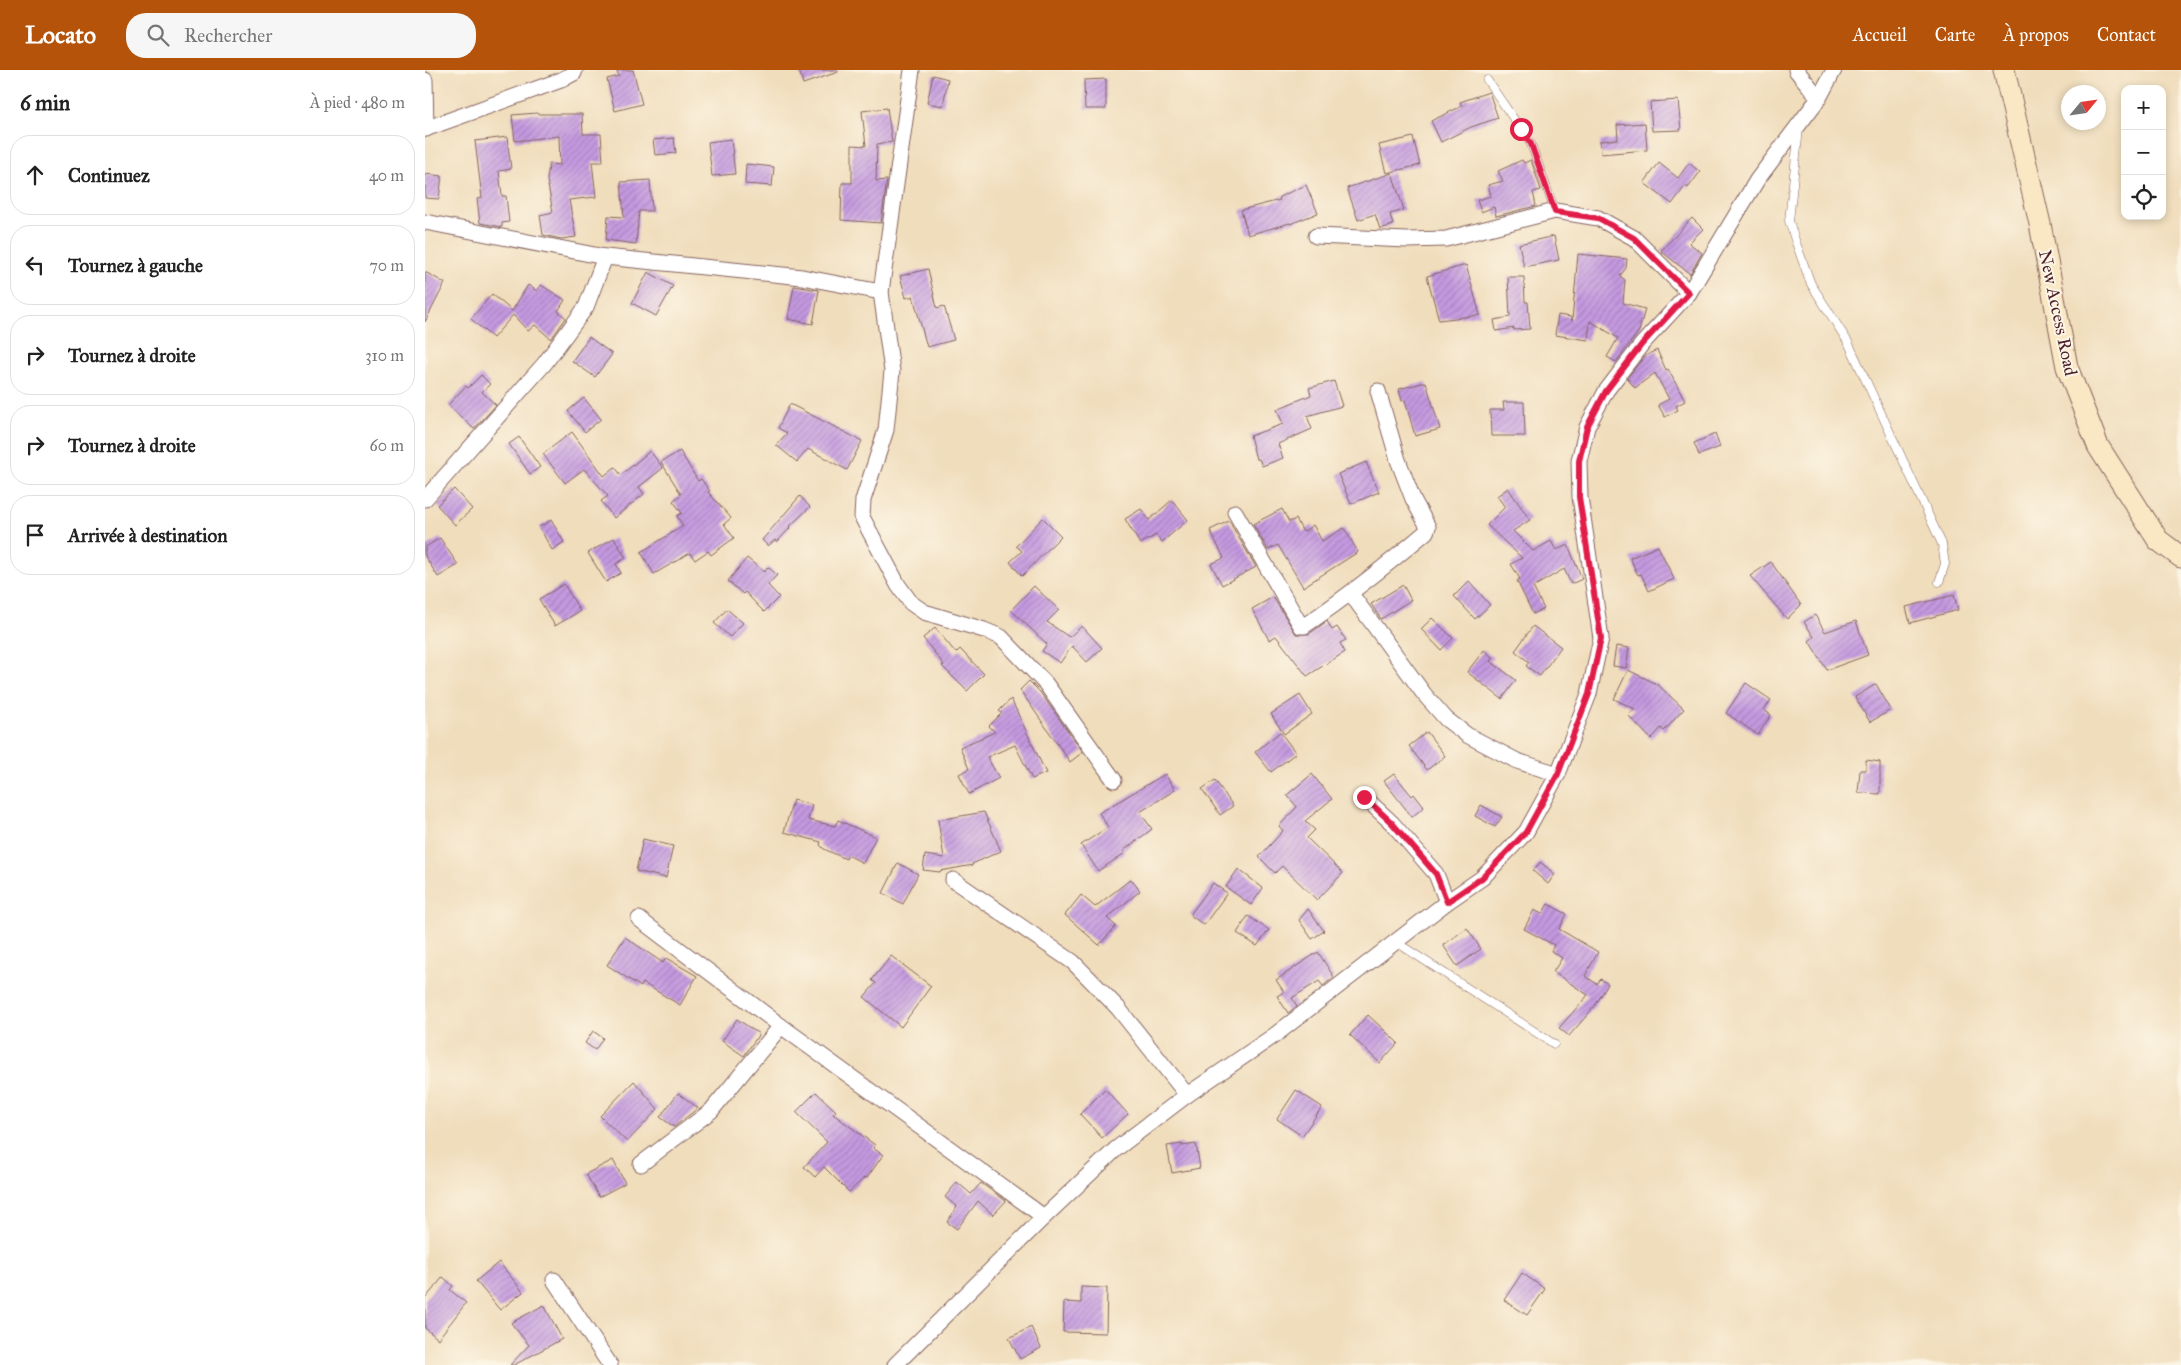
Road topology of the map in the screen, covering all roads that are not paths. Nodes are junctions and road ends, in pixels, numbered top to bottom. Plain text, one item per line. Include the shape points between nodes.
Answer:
1 (575, 70) edge
2 (912, 70) edge
3 (1796, 70) edge
4 (1834, 70) edge
5 (2005, 70) edge
6 (425, 80) edge
7 (1487, 80) dead end
8 (1819, 98) junction
9 (1800, 126) junction
10 (425, 129) edge
11 (1555, 212) junction
12 (425, 222) edge
13 (1316, 236) dead end
14 (605, 257) junction
15 (881, 292) junction
16 (1689, 293) junction
17 (1379, 390) dead end
18 (425, 499) edge
19 (1235, 512) dead end
20 (2181, 557) edge
21 (1939, 582) dead end
22 (1351, 594) junction
23 (1558, 774) junction
24 (1114, 780) dead end
25 (1364, 797) dead end
26 (953, 880) dead end
27 (1447, 902) junction
28 (639, 919) dead end
29 (1396, 942) junction
30 (781, 1026) junction
31 (1554, 1044) dead end
32 (1187, 1094) junction
33 (641, 1164) dead end
34 (1044, 1217) junction
35 (554, 1280) dead end
36 (610, 1365) edge
37 (895, 1365) edge

1 - 10 street via 561,80
2 - 15 street
3 - 8 street
4 - 8 street
5 - 20 main road, New Access Road via 2067,367 2097,446 2158,540
6 - 10 street
7 - 11 lane via 1531,144
8 - 9 street
9 - 16 street via 1757,180
9 - 21 lane via 1789,221 1796,244 1811,284 1848,342 1942,544 1945,564
11 - 13 street via 1446,239
11 - 16 street via 1598,218 1634,238
12 - 14 street
14 - 15 street via 803,277
14 - 18 street via 586,307 545,363
15 - 24 street via 892,371 886,430 863,500 862,517 897,585 911,603 924,612 1001,637 1046,684
16 - 23 street via 1642,344 1606,391 1587,427 1579,461 1579,497 1601,638 1589,694
17 - 22 street via 1398,460 1428,527
19 - 22 street via 1301,626
22 - 23 street via 1446,720 1517,761
23 - 27 street via 1526,832 1482,878
25 - 27 street via 1392,823 1436,874
26 - 32 street via 1073,962 1118,1008
27 - 29 street
28 - 30 street
29 - 31 lane
29 - 32 street via 1275,1035
30 - 33 street via 711,1111
30 - 34 street
32 - 34 street via 1116,1149
34 - 37 street
35 - 36 street

